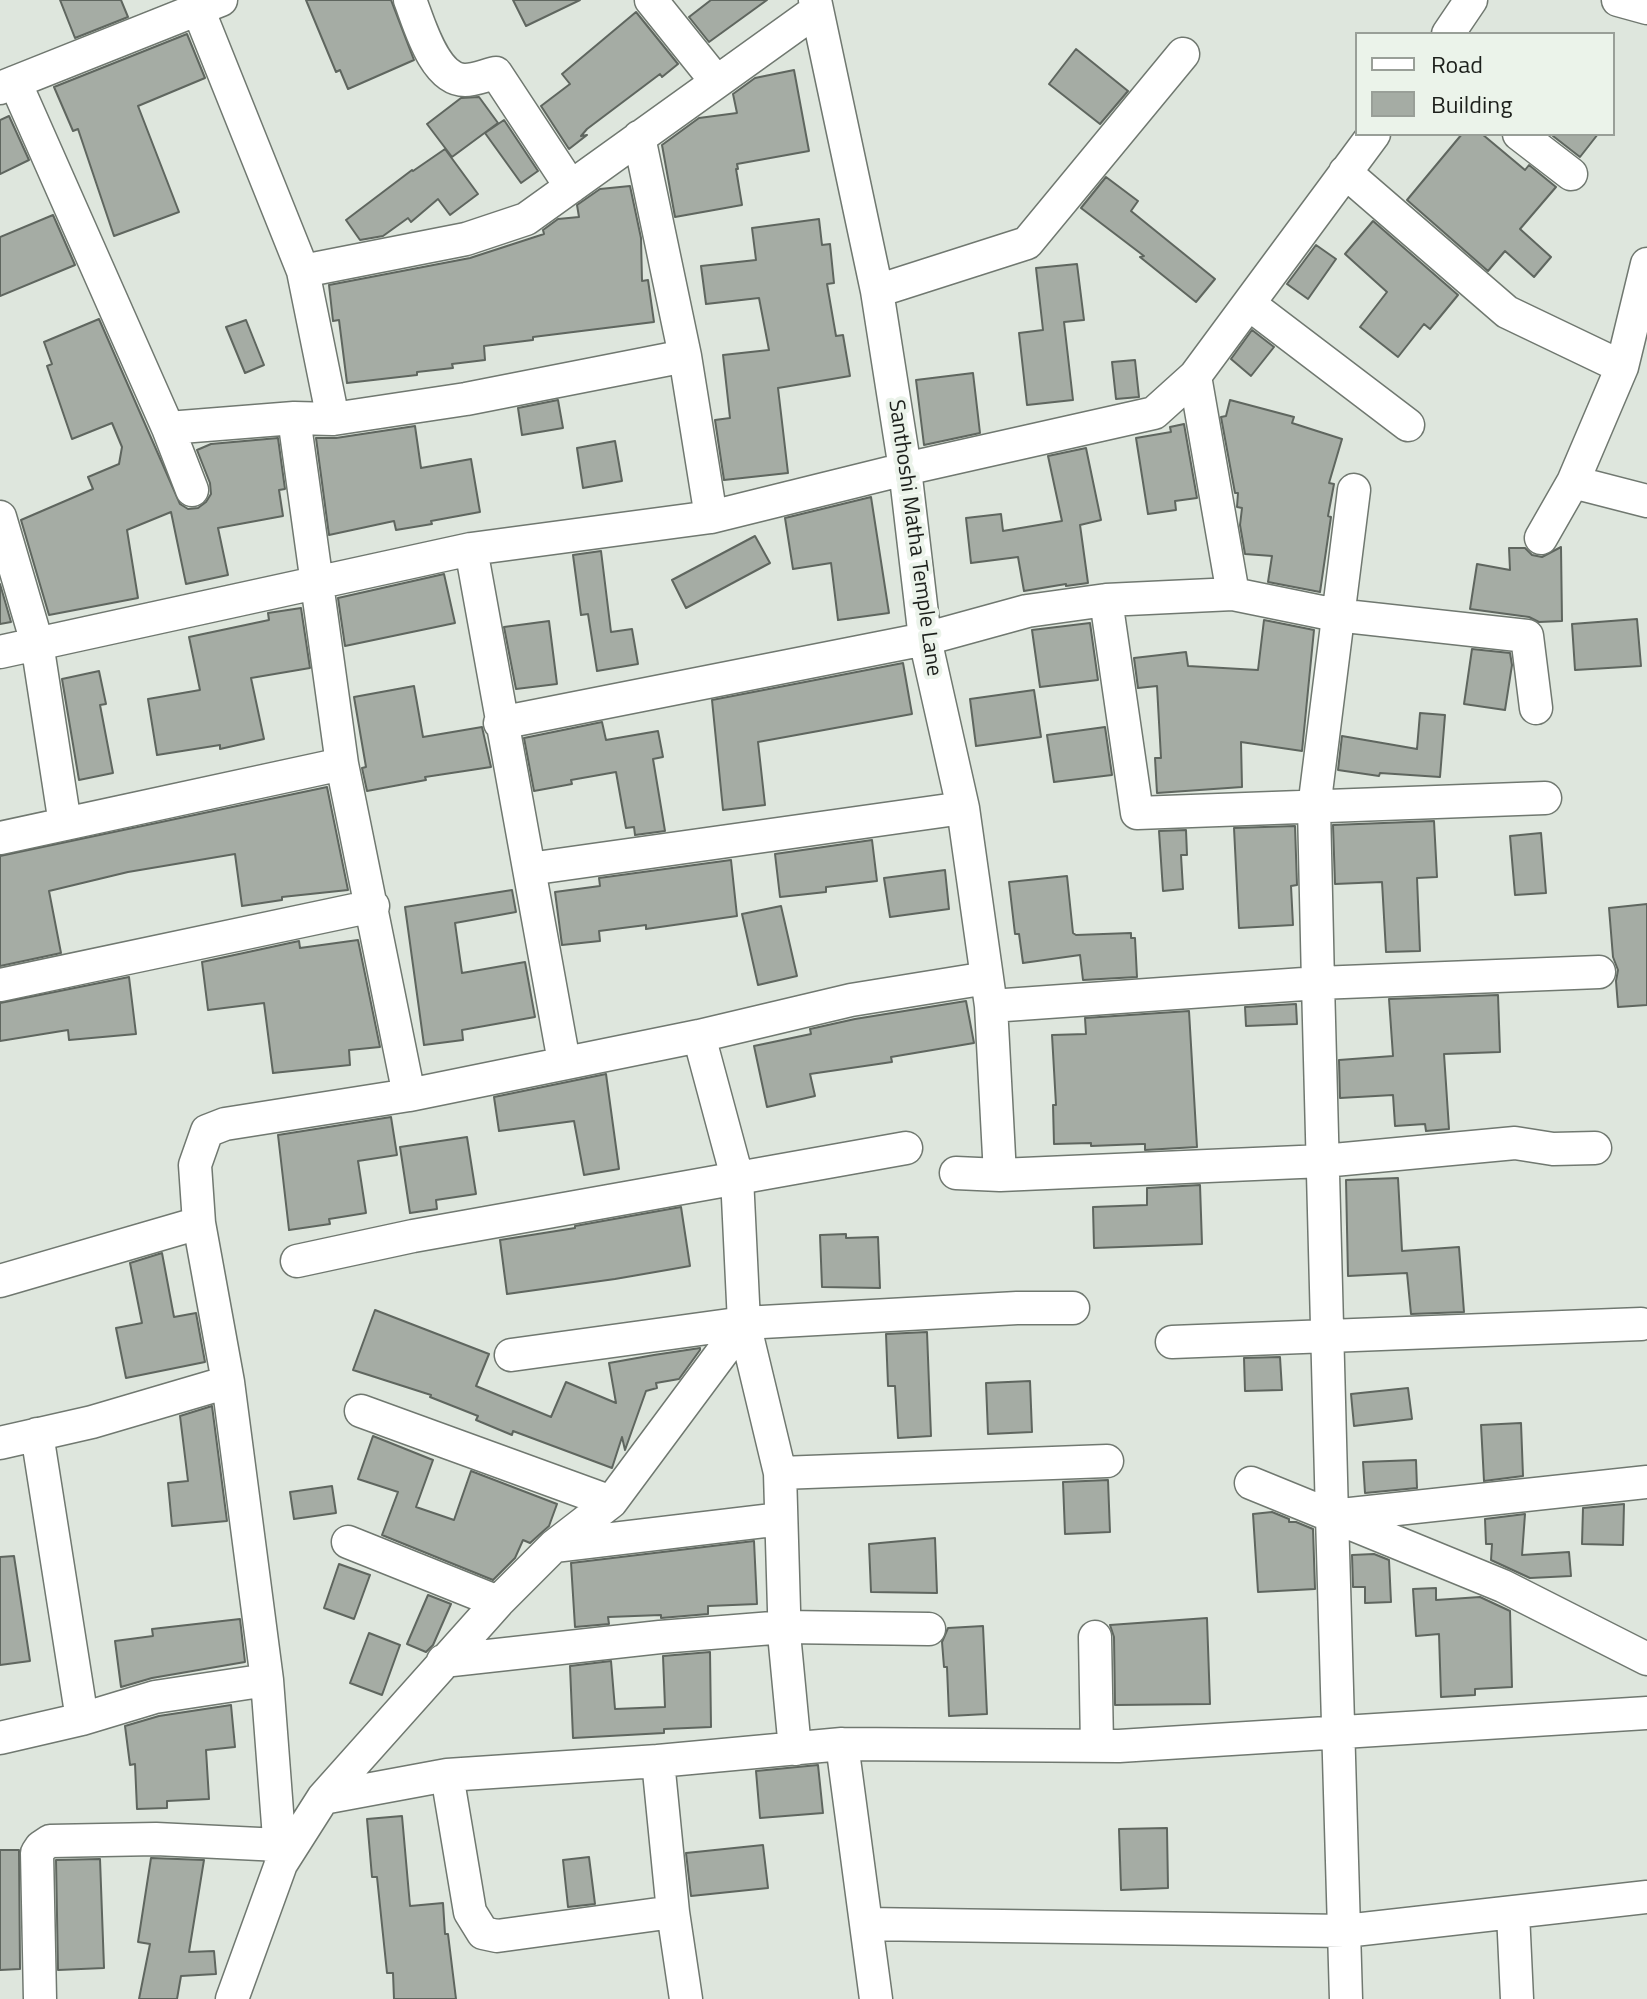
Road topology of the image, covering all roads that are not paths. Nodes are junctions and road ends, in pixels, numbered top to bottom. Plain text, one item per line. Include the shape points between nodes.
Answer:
1 (410, 0) edge
2 (651, 0) edge
3 (1471, 0) edge
4 (1618, 0) edge
5 (210, 4) edge
6 (816, 5) edge
7 (1647, 8) edge
8 (1449, 32) edge
9 (1183, 54) dead end
10 (716, 81) junction
11 (7, 85) edge
12 (1372, 136) edge
13 (1522, 136) edge
14 (639, 137) junction
15 (1345, 172) junction
16 (1571, 174) dead end
17 (571, 187) junction
18 (1647, 264) edge
19 (303, 271) junction
20 (877, 291) junction
21 (1249, 304) junction
22 (685, 356) junction
23 (1622, 367) junction
24 (1195, 376) junction
25 (294, 418) junction
26 (333, 419) junction
27 (1408, 425) dead end
28 (168, 428) junction
29 (905, 469) junction
30 (1573, 482) junction
31 (192, 490) dead end
32 (1354, 490) dead end
33 (1647, 501) edge
34 (0, 517) edge
35 (711, 517) junction
36 (1541, 538) dead end
37 (471, 549) junction
38 (316, 583) junction
39 (1233, 594) junction
40 (1106, 600) junction
41 (1336, 615) junction
42 (925, 639) junction
43 (37, 643) junction
44 (0, 652) edge
45 (1536, 708) dead end
46 (500, 723) junction
47 (342, 764) junction
48 (1545, 798) dead end
49 (963, 808) junction
50 (1314, 808) junction
51 (65, 824) junction
52 (0, 838) edge
53 (529, 869) junction
54 (373, 906) junction
55 (1599, 972) dead end
56 (1318, 983) junction
57 (0, 985) edge
58 (989, 992) junction
59 (699, 1036) junction
60 (564, 1062) junction
61 (409, 1095) junction
62 (906, 1148) dead end
63 (1595, 1148) dead end
64 (1323, 1161) junction
65 (956, 1173) dead end
66 (1000, 1175) junction
67 (737, 1177) junction
68 (199, 1223) junction
69 (297, 1261) dead end
70 (0, 1281) edge
71 (1073, 1308) dead end
72 (744, 1323) junction
73 (1641, 1324) dead end
74 (1329, 1337) junction
75 (1172, 1342) dead end
76 (511, 1355) dead end
77 (228, 1382) junction
78 (361, 1411) dead end
79 (37, 1434) junction
80 (0, 1443) edge
81 (1107, 1461) dead end
82 (780, 1473) junction
83 (1647, 1482) edge
84 (1251, 1483) dead end
85 (611, 1502) junction
86 (1332, 1516) junction
87 (781, 1519) junction
88 (348, 1542) dead end
89 (554, 1546) junction
90 (498, 1602) junction
91 (785, 1627) junction
92 (929, 1629) dead end
93 (1095, 1637) dead end
94 (1647, 1659) edge
95 (443, 1661) junction
96 (267, 1680) junction
97 (1647, 1713) edge
98 (82, 1719) junction
99 (1340, 1732) junction
100 (0, 1738) edge
101 (842, 1744) junction
102 (1097, 1746) junction
103 (795, 1749) junction
104 (658, 1761) junction
105 (447, 1775) junction
106 (323, 1798) junction
107 (280, 1855) junction
108 (1647, 1897) edge
109 (673, 1912) junction
110 (1513, 1913) junction
111 (866, 1924) junction
112 (1345, 1931) junction
113 (40, 1999) edge
114 (232, 1999) edge
115 (686, 1999) edge
116 (876, 1999) edge
117 (1346, 1999) edge
118 (1517, 1999) edge

1 - 17 street via 432,57 463,80 496,73
2 - 10 street
3 - 8 street
4 - 7 street
5 - 11 street
5 - 19 street
6 - 10 street
6 - 20 street, Santhoshi Matha Temple Lane
9 - 20 street via 1027,243
10 - 14 street
11 - 28 street
12 - 15 street
13 - 16 street
14 - 17 street
14 - 22 street
15 - 21 street
15 - 23 street via 1507,312
17 - 19 street via 526,219 466,239
18 - 23 street
19 - 26 street
20 - 29 street, Santhoshi Matha Temple Lane
21 - 24 street
21 - 27 street
22 - 26 street
22 - 35 street
23 - 30 street
24 - 29 street via 1154,413
24 - 39 street
25 - 26 street
25 - 28 street
25 - 38 street
28 - 31 street
29 - 35 street
29 - 42 street, Santhoshi Matha Temple Lane
30 - 33 street
30 - 36 street
32 - 41 street
34 - 43 street
35 - 37 street
37 - 38 street
37 - 46 street
38 - 43 street
38 - 47 street
39 - 40 street
39 - 41 street
40 - 42 street via 1027,611
40 - 50 street via 1137,813
41 - 45 street via 1527,636
41 - 50 street
42 - 46 street
42 - 49 street, Santhoshi Matha Temple Lane
43 - 44 street
43 - 51 street
46 - 53 street
47 - 51 street
47 - 54 street
48 - 50 street
49 - 53 street
49 - 58 street, Santhoshi Matha Temple Lane
50 - 56 street
51 - 52 street
53 - 60 street
54 - 57 street
54 - 61 street
55 - 56 street
56 - 58 street
56 - 64 street
58 - 59 street via 851,1000
58 - 66 street, Santhoshi Matha Temple Lane
59 - 60 street
59 - 67 street
60 - 61 street
61 - 68 street via 207,1131 195,1165
62 - 67 street
63 - 64 street via 1515,1143
64 - 66 street
64 - 74 street
65 - 66 street
67 - 69 street
67 - 72 street
68 - 70 street
68 - 77 street
71 - 72 street
72 - 76 street
72 - 82 street
72 - 85 street
73 - 74 street
74 - 75 street
74 - 86 street
77 - 79 street
77 - 96 street
78 - 85 street
79 - 80 street
79 - 98 street
81 - 82 street
82 - 87 street
83 - 86 street
84 - 86 street
85 - 89 street
86 - 94 street via 1503,1586
86 - 99 street
87 - 89 street
87 - 91 street
88 - 90 street
89 - 90 street
90 - 95 street
91 - 92 street
91 - 95 street
91 - 103 street
93 - 102 street
95 - 106 street
96 - 98 street via 155,1697
96 - 107 street
97 - 99 street
98 - 100 street
99 - 102 street
99 - 112 street
101 - 102 street
101 - 103 street
101 - 111 street
103 - 104 street
104 - 105 street
104 - 109 street
105 - 106 street
105 - 109 street via 470,1912 483,1933 497,1936
106 - 107 street
107 - 113 street via 156,1839 44,1844 37,1853
107 - 114 street
108 - 110 street
109 - 115 street
110 - 112 street
110 - 118 street
111 - 112 street
111 - 116 street
112 - 117 street

